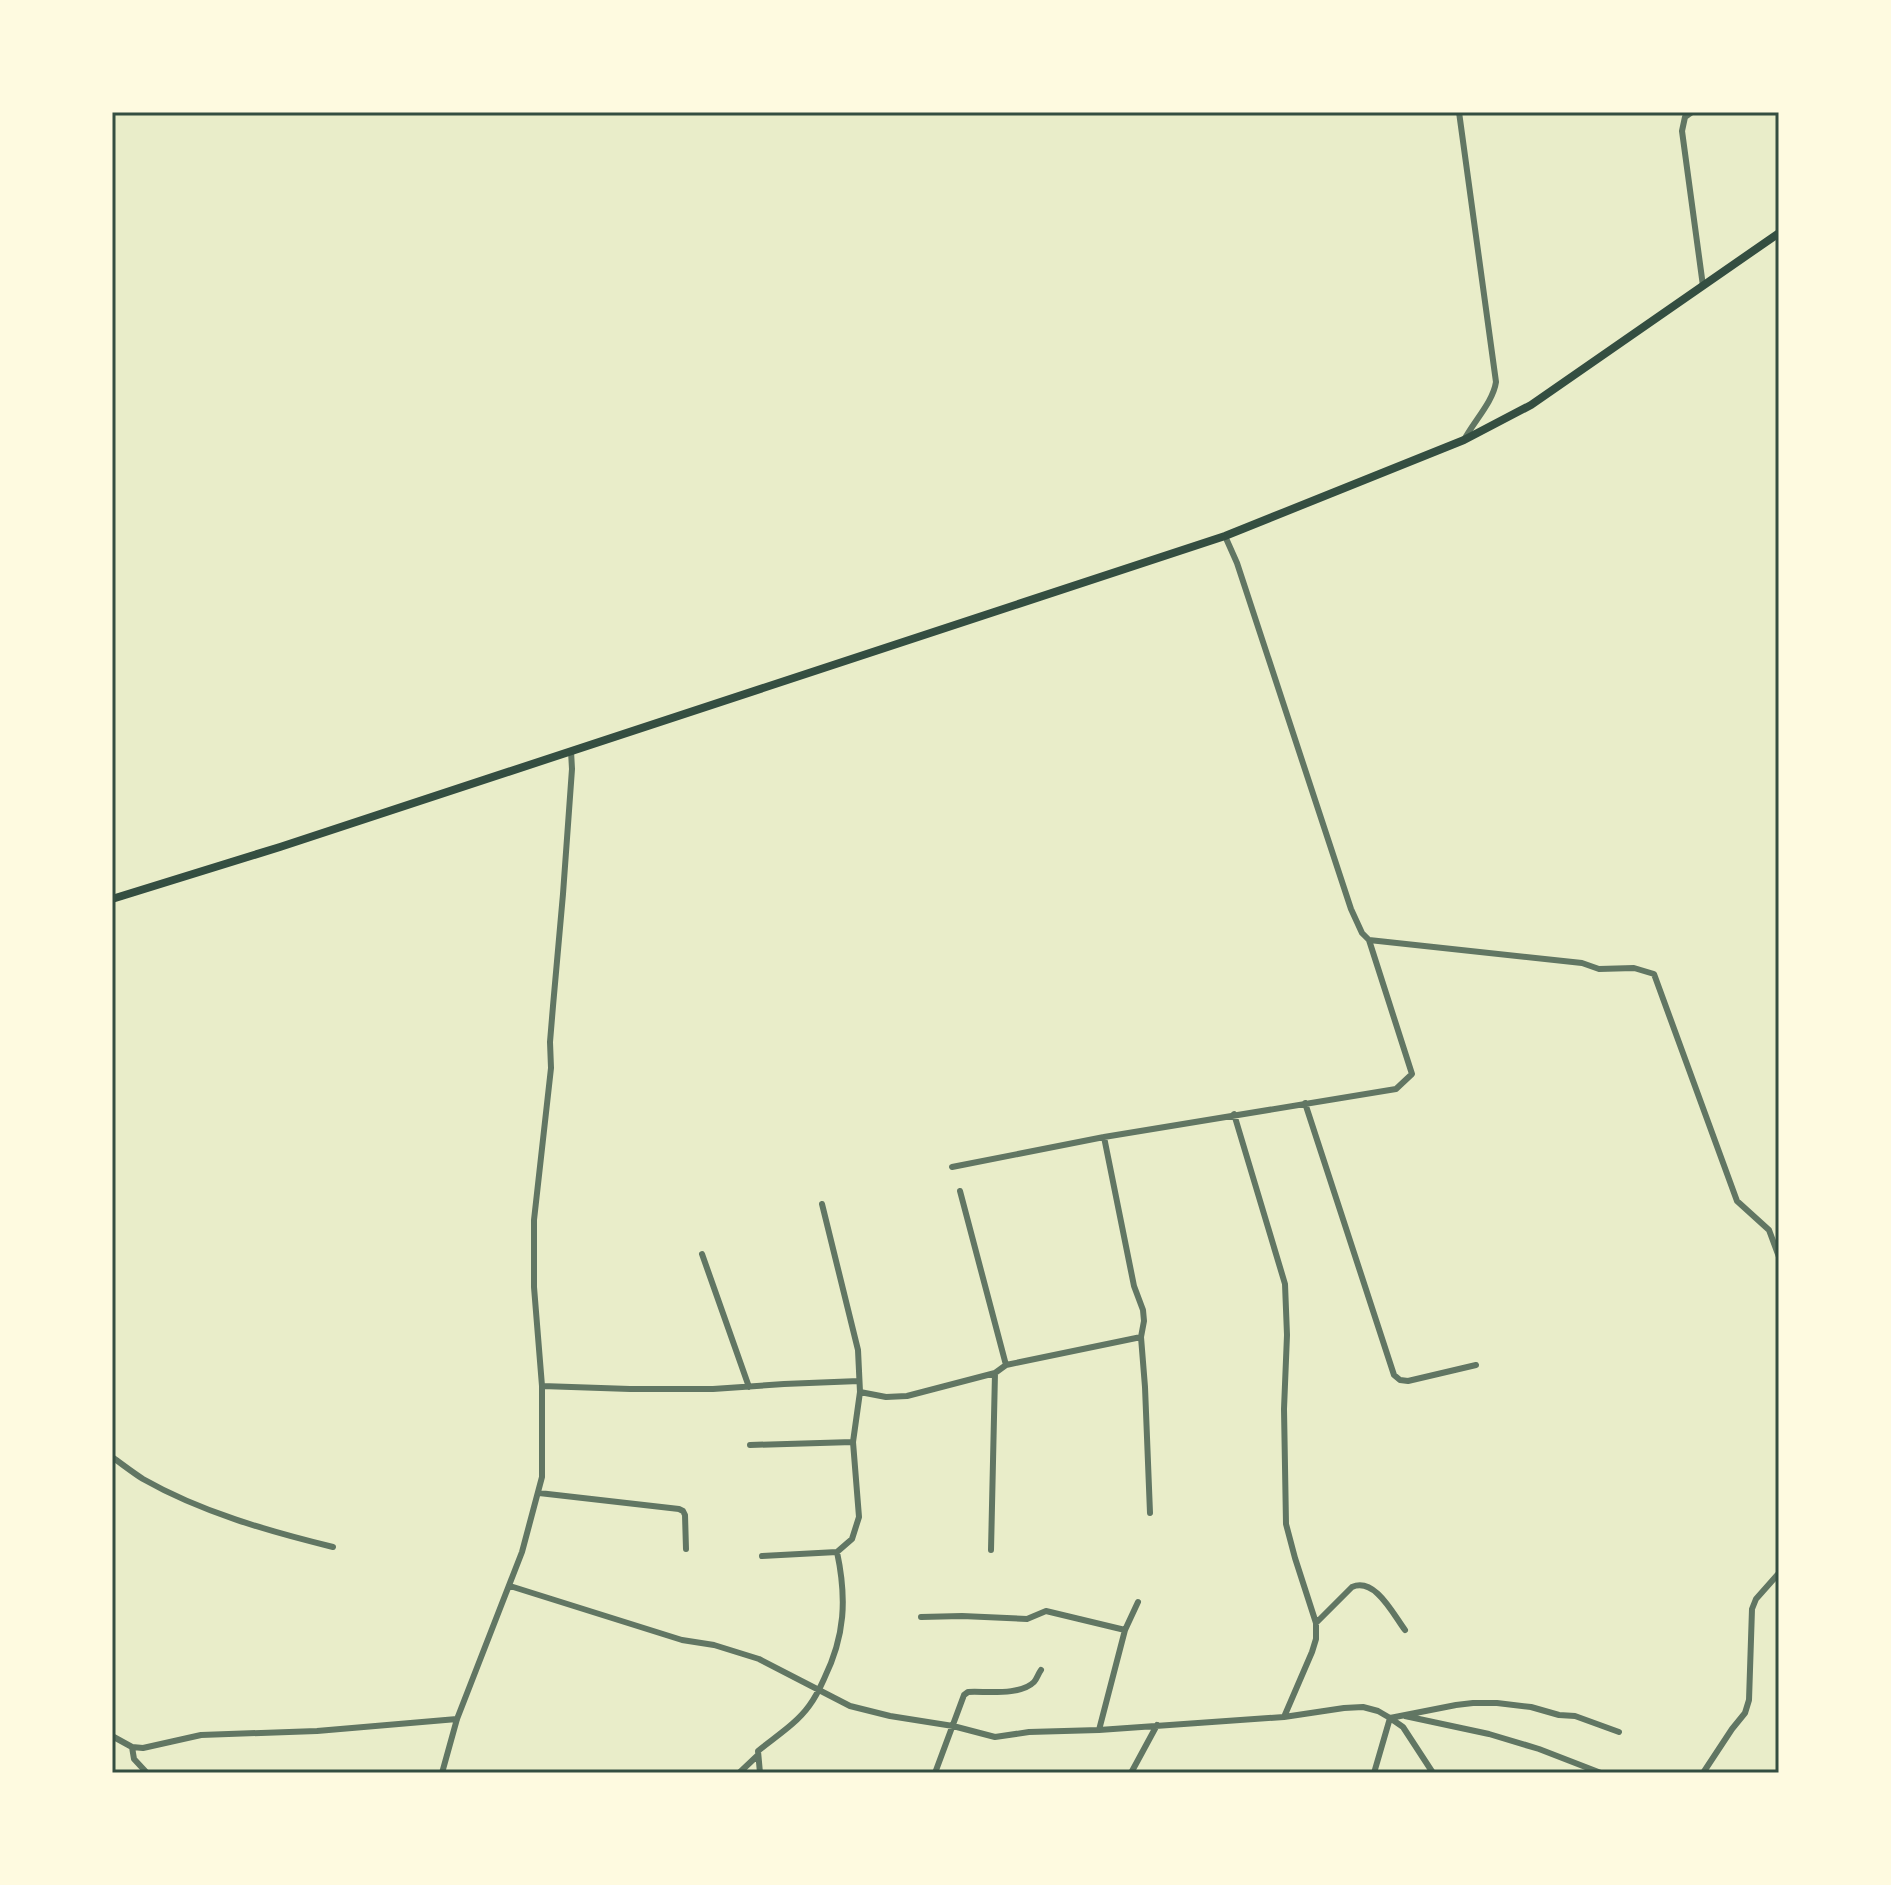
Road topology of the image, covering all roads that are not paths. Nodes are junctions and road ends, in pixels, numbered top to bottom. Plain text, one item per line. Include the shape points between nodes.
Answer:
1 (1459, 112) edge
2 (1692, 112) edge
3 (1779, 233) edge
4 (1703, 286) junction
5 (1464, 440) junction
6 (1225, 536) junction
7 (571, 751) junction
8 (112, 899) edge
9 (1369, 940) junction
10 (1305, 1103) junction
11 (1234, 1114) junction
12 (1104, 1137) junction
13 (952, 1167) dead end
14 (960, 1191) dead end
15 (822, 1204) dead end
16 (702, 1254) dead end
17 (1779, 1257) edge
18 (1141, 1337) junction
19 (1006, 1365) junction
20 (1476, 1365) dead end
21 (995, 1373) junction
22 (859, 1381) junction
23 (542, 1386) junction
24 (749, 1387) junction
25 (860, 1392) junction
26 (853, 1442) junction
27 (750, 1445) dead end
28 (112, 1457) edge
29 (539, 1493) junction
30 (1150, 1513) dead end
31 (333, 1547) dead end
32 (686, 1549) dead end
33 (991, 1550) dead end
34 (837, 1552) junction
35 (762, 1556) dead end
36 (1779, 1573) edge
37 (510, 1586) junction
38 (1138, 1602) dead end
39 (921, 1617) dead end
40 (1316, 1623) junction
41 (1125, 1630) junction
42 (1405, 1630) dead end
43 (1041, 1670) dead end
44 (819, 1689) junction
45 (1401, 1715) junction
46 (1284, 1717) junction
47 (1390, 1718) junction
48 (457, 1719) junction
49 (1157, 1725) junction
50 (953, 1726) junction
51 (1099, 1730) junction
52 (1619, 1732) dead end
53 (112, 1736) edge
54 (132, 1747) junction
55 (757, 1756) junction
56 (147, 1773) edge
57 (442, 1773) edge
58 (739, 1773) edge
59 (760, 1773) edge
60 (935, 1773) edge
61 (1131, 1773) edge
62 (1374, 1773) edge
63 (1433, 1773) edge
64 (1601, 1773) edge
65 (1703, 1773) edge

1 - 5 street via 1496,382 1494,394
2 - 4 street via 1682,131
3 - 4 main road
4 - 5 main road via 1531,405
5 - 6 main road
6 - 7 main road
6 - 9 street via 1351,909
7 - 8 main road
7 - 23 street via 551,1068 534,1220
9 - 10 street via 1412,1074 1396,1089
9 - 17 street via 1654,974 1737,1201 1769,1230
10 - 11 street
10 - 20 street via 1394,1375 1408,1381
11 - 12 street
11 - 40 street via 1285,1284 1286,1524
12 - 13 street
12 - 18 street via 1143,1310
14 - 19 street
15 - 22 street via 858,1350
16 - 24 street
18 - 19 street
18 - 30 street
19 - 21 street
21 - 25 street via 907,1396
21 - 33 street
22 - 24 street
22 - 25 street
23 - 24 street
23 - 29 street
25 - 26 street
26 - 27 street
26 - 34 street via 859,1517 852,1539
28 - 31 street via 204,1507
29 - 32 street via 679,1509 685,1515
29 - 37 street
34 - 35 street
34 - 44 street via 843,1586 841,1634
36 - 65 street via 1752,1609 1745,1713
37 - 44 street via 759,1659
37 - 48 street
38 - 41 street
39 - 41 street via 1027,1619 1046,1611
40 - 42 street via 1359,1584 1376,1592
40 - 46 street via 1312,1652
41 - 51 street
43 - 50 street via 1024,1688 968,1692
44 - 50 street via 858,1708
44 - 55 street via 809,1707
45 - 47 street
45 - 52 street via 1497,1703 1575,1716
45 - 64 street via 1489,1734
46 - 47 street via 1363,1707
46 - 49 street
47 - 62 street
47 - 63 street via 1411,1737
48 - 54 street via 209,1734
48 - 57 street
49 - 51 street
49 - 61 street
50 - 51 street via 995,1737
50 - 60 street
53 - 54 street
54 - 56 street via 134,1759
55 - 58 street
55 - 59 street

